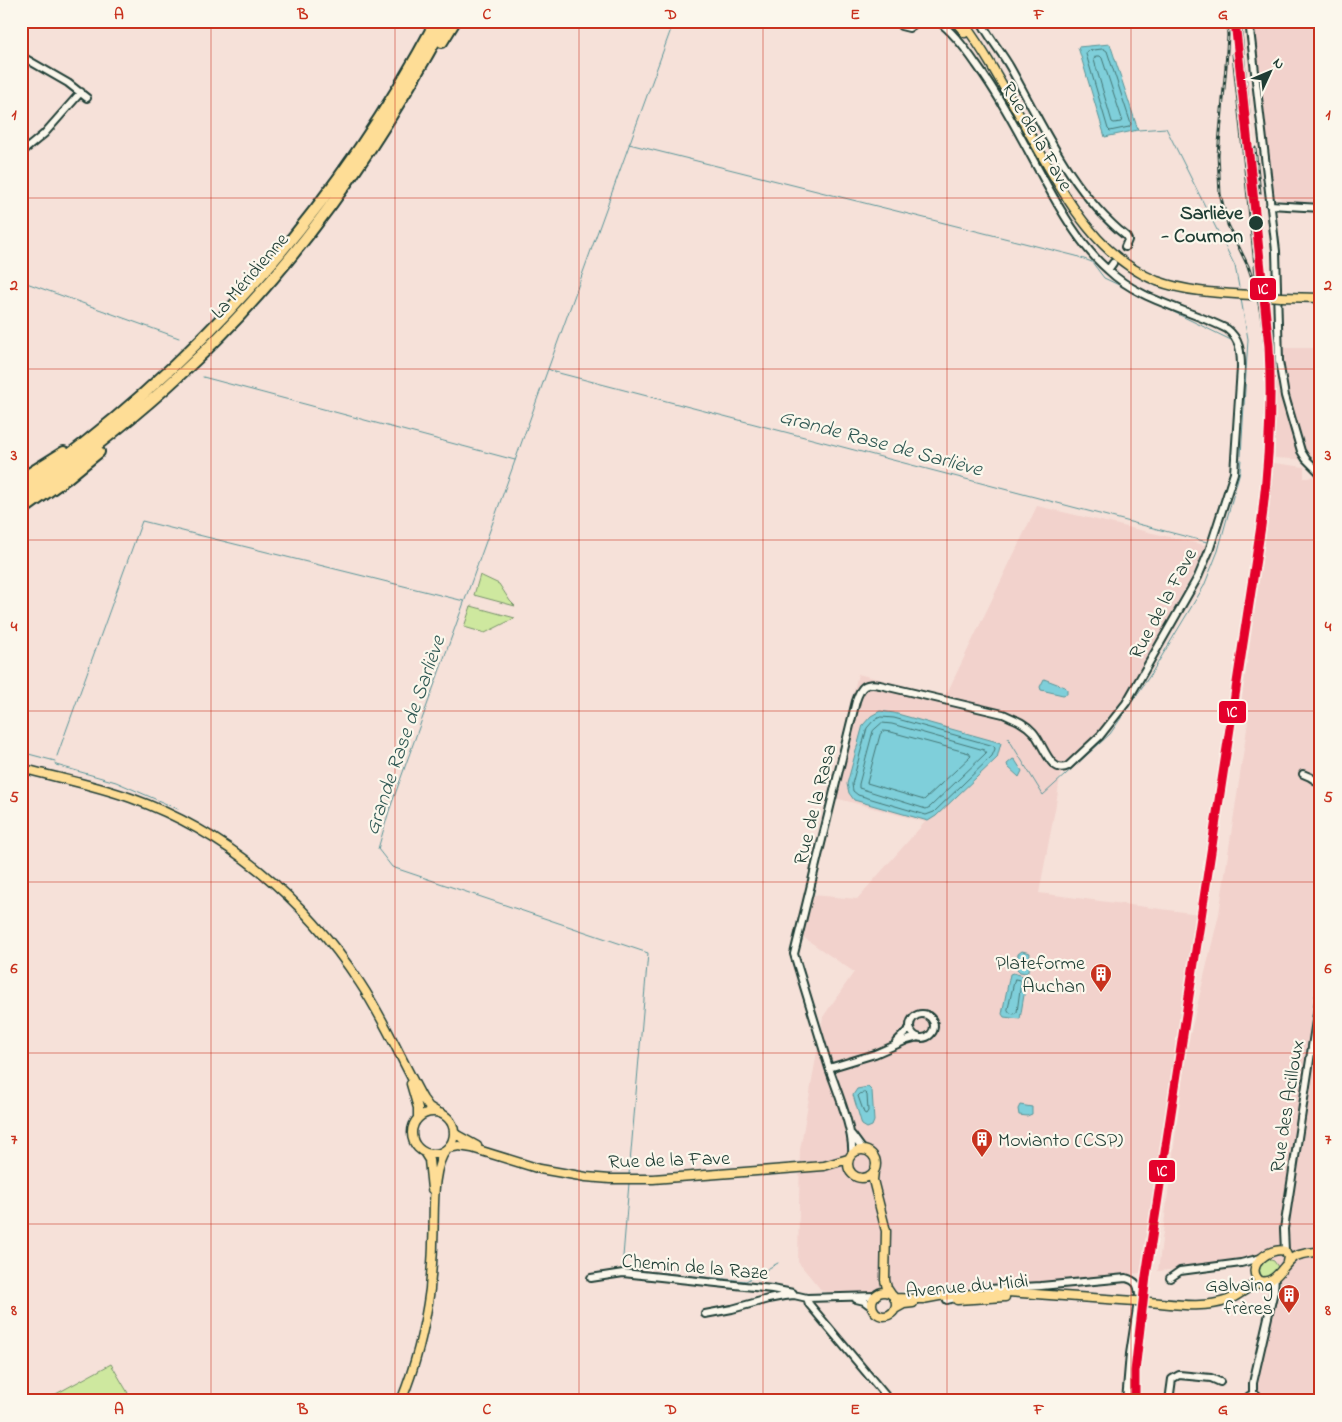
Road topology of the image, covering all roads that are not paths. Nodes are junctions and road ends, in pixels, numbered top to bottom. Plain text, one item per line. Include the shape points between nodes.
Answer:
1 (428, 21) edge
2 (436, 21) edge
3 (446, 21) edge
4 (454, 21) edge
5 (919, 21) edge
6 (938, 21) edge
7 (955, 21) edge
8 (961, 21) edge
9 (981, 21) edge
10 (1249, 21) edge
11 (903, 23) edge
12 (21, 56) edge
13 (414, 79) junction
14 (81, 92) junction
15 (1007, 94) junction
16 (87, 98) dead end
17 (381, 115) junction
18 (21, 154) edge
19 (1270, 205) junction
20 (1321, 208) edge
21 (1125, 247) dead end
22 (1113, 263) dead end
23 (1108, 270) junction
24 (1321, 298) edge
25 (144, 394) junction
26 (155, 398) junction
27 (1321, 474) edge
28 (21, 479) edge
29 (21, 490) edge
30 (21, 502) edge
31 (21, 511) edge
32 (1003, 714) joint
33 (21, 768) edge
34 (1303, 774) dead end
35 (1321, 784) edge
36 (1321, 988) edge
37 (910, 1028) junction
38 (918, 1037) junction
39 (892, 1046) junction
40 (398, 1054) junction
41 (829, 1068) junction
42 (437, 1112) junction
43 (418, 1118) junction
44 (454, 1132) junction
45 (850, 1132) junction
46 (448, 1148) junction
47 (863, 1150) junction
48 (424, 1152) junction
49 (850, 1156) junction
50 (518, 1162) junction
51 (824, 1166) junction
52 (849, 1170) junction
53 (874, 1171) junction
54 (862, 1178) junction
55 (878, 1200) junction
56 (434, 1208) junction
57 (1284, 1229) junction
58 (1275, 1251) junction
59 (1285, 1251) junction
60 (1321, 1251) edge
61 (1300, 1254) junction
62 (1262, 1257) junction
63 (885, 1262) junction
64 (1287, 1262) junction
65 (1241, 1263) junction
66 (1254, 1272) junction
67 (1275, 1277) junction
68 (591, 1278) dead end
69 (1170, 1278) dead end
70 (1264, 1282) junction
71 (985, 1292) junction
72 (1242, 1292) junction
73 (794, 1295) junction
74 (876, 1295) junction
75 (1042, 1295) junction
76 (1272, 1295) junction
77 (850, 1296) junction
78 (893, 1296) junction
79 (947, 1300) junction
80 (808, 1301) junction
81 (872, 1307) junction
82 (895, 1309) junction
83 (704, 1314) dead end
84 (1220, 1382) dead end
85 (1253, 1394) junction
86 (1258, 1400) edge
87 (401, 1401) edge
88 (890, 1401) edge
89 (1126, 1401) edge
90 (1170, 1401) edge
91 (1249, 1401) edge
92 (1273, 1401) edge

1 - 17 highway
2 - 17 highway, La Méridienne
3 - 13 highway, La Méridienne
4 - 13 highway
5 - 11 street via 909,28
6 - 23 street, Rue de la Fave via 984,74 1064,215 1090,252
7 - 15 main road
8 - 15 main road via 987,57
9 - 21 street via 1080,189 1126,236
10 - 19 street
12 - 14 street
13 - 26 highway, La Méridienne via 345,186 285,262 206,350
14 - 16 street
14 - 18 street via 44,134
15 - 24 main road, bridge via 1058,185 1081,218 1108,249 1137,270 1168,284 1206,292
17 - 25 highway, La Méridienne via 340,176 261,275 199,343
19 - 20 street
19 - 27 street via 1276,250 1279,361 1285,396 1301,451
22 - 23 street
23 - 32 street, Rue de la Fave via 1139,291 1227,328 1236,337 1241,368 1234,474 1209,551 1191,592 1134,691 1100,736 1068,766 1057,768 1032,731 1022,722
25 - 28 highway
25 - 29 highway, La Méridienne
26 - 30 highway, La Méridienne
26 - 31 highway via 84,465
32 - 41 street, Rue de la Rasa via 871,683 865,685 858,697 794,954
33 - 40 main road via 104,789 163,811 210,836 259,870 302,909 345,961 377,1011
34 - 35 street
36 - 57 street, Rue des Acilloux
37 - 38 street
37 - 38 street via 911,1021 917,1016 925,1015 931,1020 930,1034
37 - 39 street
38 - 39 street
39 - 41 street
40 - 42 main road via 428,1107
40 - 43 main road via 416,1100
41 - 45 street
42 - 43 main road
42 - 44 main road via 449,1119
43 - 48 main road via 413,1137
44 - 46 main road
44 - 50 main road, Rue de la Fave via 474,1145
45 - 47 street
45 - 49 street
46 - 48 main road via 436,1154
46 - 50 main road, Rue de la Fave via 472,1148
46 - 56 main road via 442,1155 438,1172
47 - 49 main road
47 - 53 main road via 874,1157
48 - 56 main road via 429,1160
49 - 51 main road, Rue de la Fave
49 - 52 main road
50 - 51 main road, Rue de la Fave via 586,1177 636,1180
51 - 52 main road, Rue de la Fave
52 - 54 main road
53 - 54 main road
53 - 55 main road
54 - 55 main road
55 - 63 main road via 886,1231
56 - 87 main road via 426,1316
57 - 58 street, Rue des Acilloux
57 - 59 street, Rue des Acilloux
58 - 59 main road
58 - 62 main road
59 - 61 main road
59 - 64 main road
60 - 61 main road
61 - 64 main road
62 - 65 street
62 - 66 main road
63 - 74 main road
63 - 78 main road via 887,1288
64 - 67 main road
65 - 66 street
65 - 69 street via 1180,1271
66 - 70 main road
66 - 72 main road via 1251,1282
67 - 70 main road
67 - 76 street
68 - 73 street, Chemin de la Raze via 623,1273 772,1289
70 - 72 main road, Avenue du Midi
70 - 76 street
71 - 75 main road, Avenue du Midi
71 - 78 main road, Avenue du Midi via 923,1299
71 - 79 street
71 - 89 street via 989,1289 1126,1278 1135,1281 1139,1295
72 - 75 main road, Avenue du Midi, bridge via 1210,1304
73 - 80 street, Chemin de la Raze
73 - 83 street
74 - 77 street
74 - 78 main road via 884,1292
74 - 81 main road
75 - 79 main road, Avenue du Midi
76 - 85 street via 1252,1384
77 - 80 street
77 - 81 street
78 - 82 main road
79 - 82 main road, Avenue du Midi via 904,1304
80 - 88 street
81 - 82 main road via 876,1314 883,1316 890,1315
84 - 90 street via 1178,1375 1172,1380
85 - 86 street
85 - 91 street
86 - 92 street

